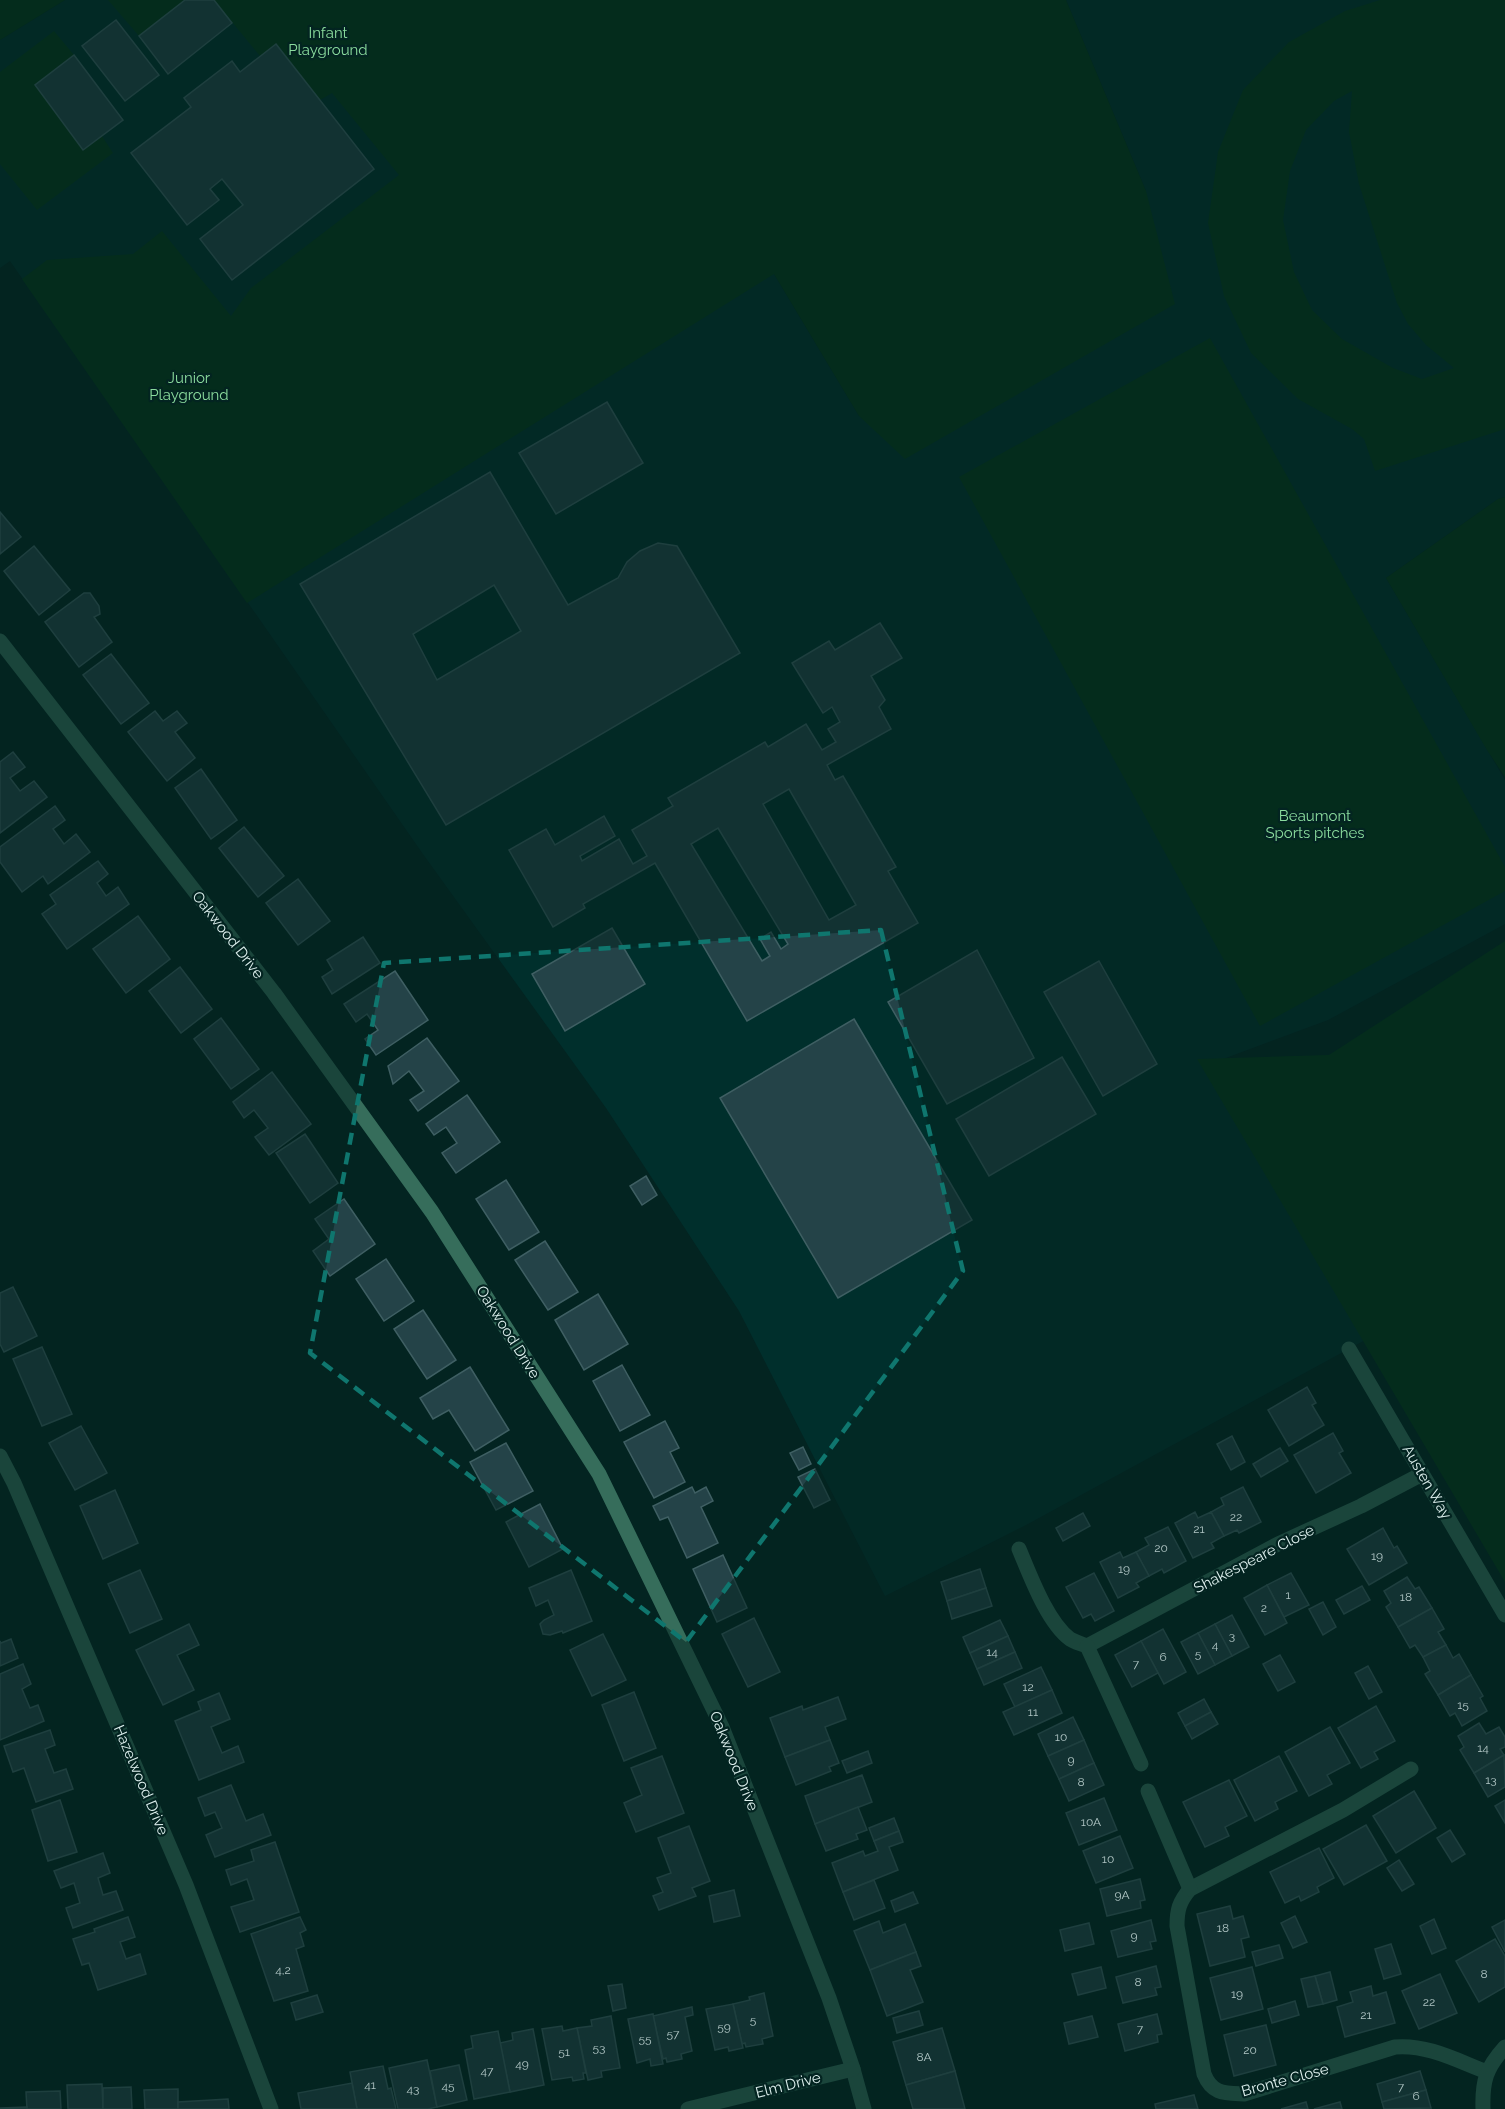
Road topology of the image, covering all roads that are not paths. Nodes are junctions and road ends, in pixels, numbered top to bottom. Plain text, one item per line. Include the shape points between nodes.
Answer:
1 (0, 641) edge
2 (1349, 1349) dead end
3 (0, 1456) edge
4 (1422, 1474) junction
5 (1019, 1549) dead end
6 (1505, 1616) edge
7 (1087, 1646) junction
8 (1141, 1764) dead end
9 (1411, 1769) dead end
10 (1148, 1791) dead end
11 (1190, 1889) junction
12 (1505, 2047) edge
13 (853, 2069) junction
14 (1487, 2072) junction
15 (271, 2109) edge
16 (688, 2109) edge
17 (864, 2109) edge
18 (1484, 2109) edge

1 - 13 street, Oakwood Drive via 274,993 432,1212 599,1474 722,1727
2 - 4 street, Austen Way
3 - 15 street, Hazelwood Drive via 182,1874
4 - 6 street, Austen Way
4 - 7 street, Shakespeare Close via 1278,1544
5 - 7 street via 1061,1631
7 - 8 street
9 - 11 street via 1343,1810
10 - 11 street
11 - 14 street, Bronte Close via 1177,1911 1177,1926 1203,2074 1214,2090 1244,2094 1406,2046
12 - 14 street
13 - 16 street, Elm Drive
13 - 17 street, Oakwood Drive
14 - 18 street via 1482,2087

